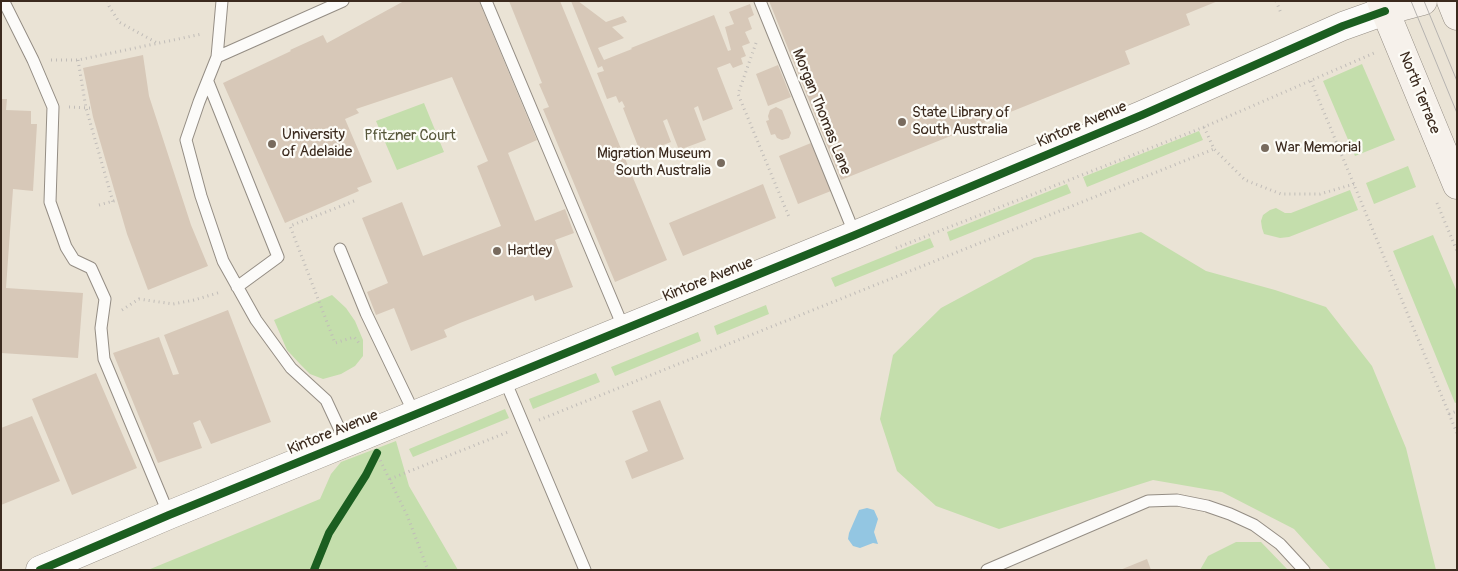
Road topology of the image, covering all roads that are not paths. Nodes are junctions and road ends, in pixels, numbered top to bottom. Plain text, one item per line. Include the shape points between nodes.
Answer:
1 (222, 1) edge
2 (343, 1) edge
3 (486, 1) edge
4 (760, 1) edge
5 (1424, 1) edge
6 (1451, 1) edge
7 (5, 2) edge
8 (1383, 6) edge
9 (1457, 16) edge
10 (217, 57) junction
11 (208, 82) junction
12 (1457, 185) edge
13 (855, 235) junction
14 (340, 249) dead end
15 (237, 287) junction
16 (624, 329) junction
17 (504, 378) junction
18 (415, 415) junction
19 (346, 443) junction
20 (168, 515) junction
21 (40, 570) edge
22 (585, 570) edge
23 (987, 570) edge
24 (1304, 570) edge

1 - 10 lane
2 - 10 lane
3 - 16 lane
4 - 13 lane, Morgan Thomas Lane
5 - 8 main road, Kintore Avenue
6 - 9 main road
7 - 20 lane via 53,107 50,202 66,247 74,260 91,268 105,299 101,328 104,359
8 - 12 main road, North Terrace
8 - 13 street, Kintore Avenue via 1350,24 1142,116
10 - 11 lane
11 - 15 lane via 186,140 223,261
11 - 15 lane via 278,257
13 - 16 street, Kintore Avenue
14 - 18 lane via 366,313
15 - 19 lane via 291,368 326,400
16 - 17 street, Kintore Avenue
17 - 18 street, Kintore Avenue
17 - 22 lane
18 - 19 street, Kintore Avenue
19 - 20 street, Kintore Avenue
20 - 21 street, Kintore Avenue
23 - 24 lane via 1148,501 1177,500 1208,506 1254,525 1280,544

